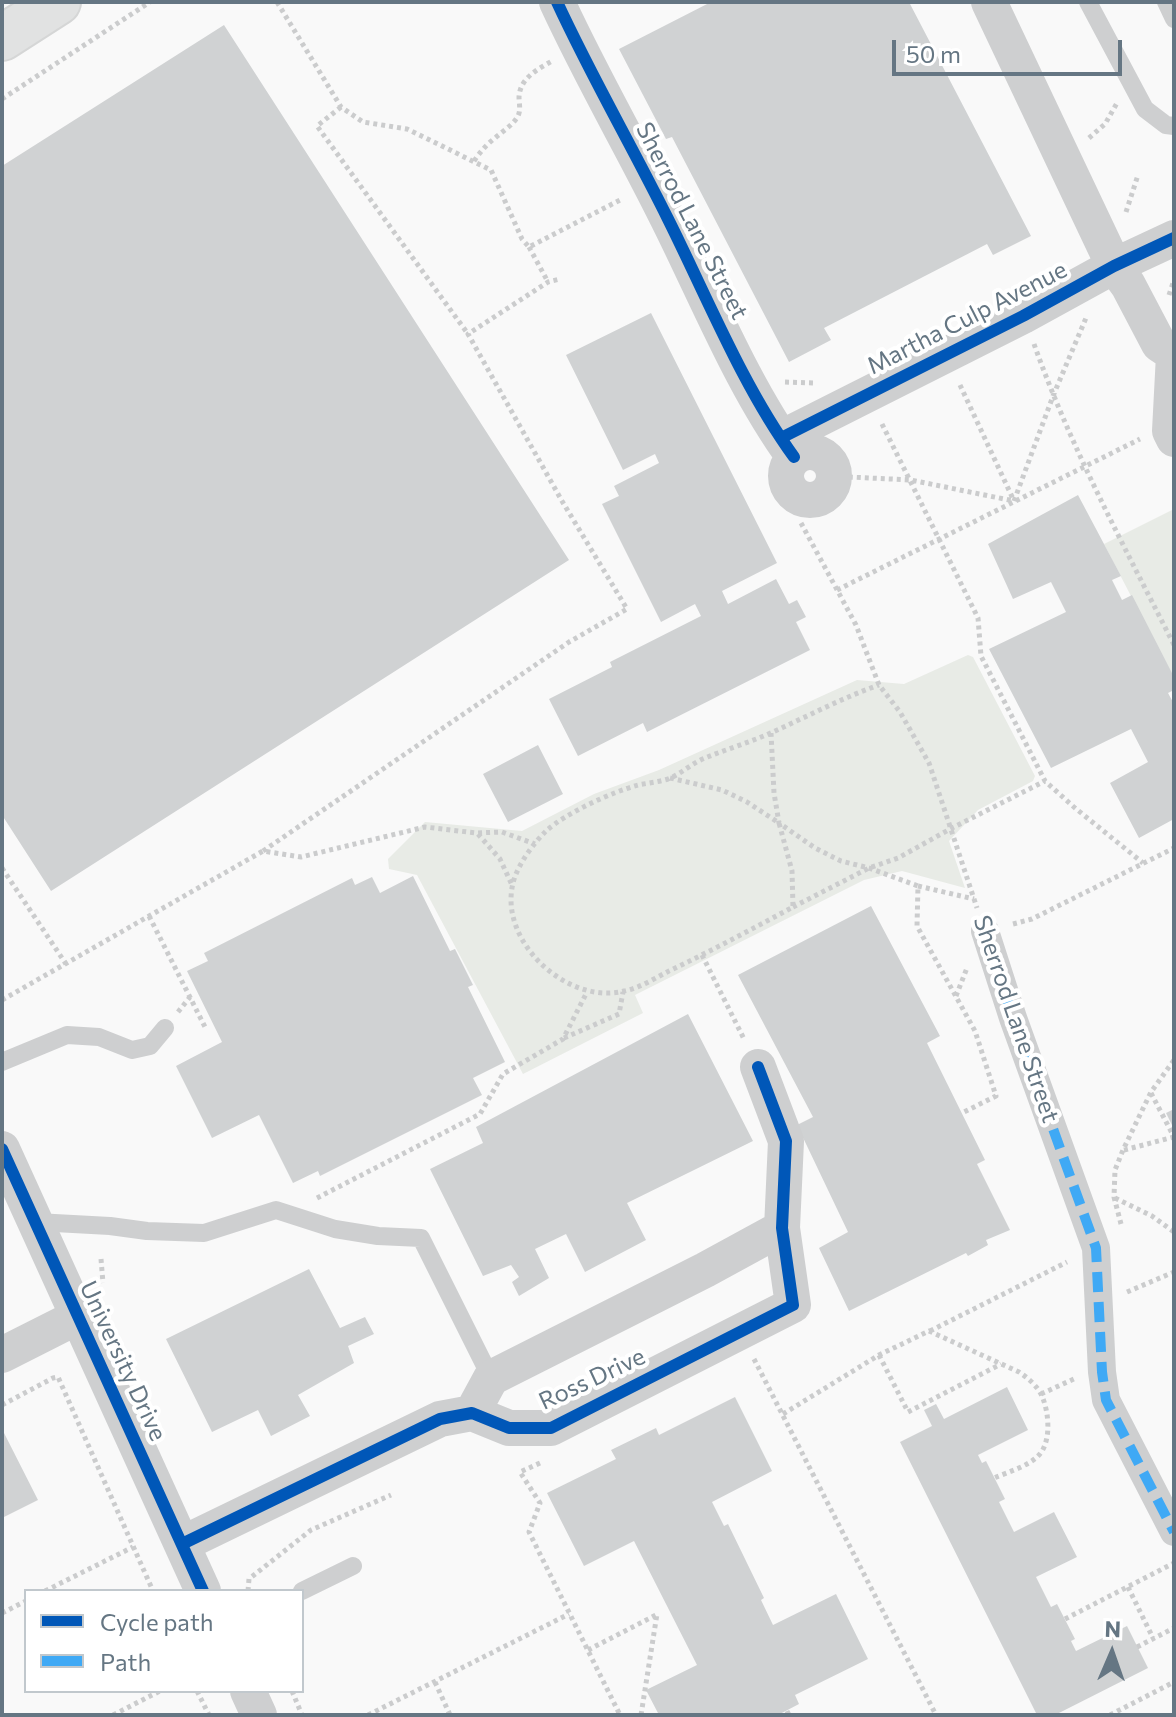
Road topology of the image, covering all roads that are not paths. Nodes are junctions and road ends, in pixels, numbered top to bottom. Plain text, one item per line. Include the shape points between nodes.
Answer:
1 (58, 2) edge
2 (989, 2) edge
3 (1088, 2) edge
4 (1166, 2) edge
5 (568, 6) edge
6 (1174, 19) edge
7 (2, 38) edge
8 (1174, 126) edge
9 (1174, 238) edge
10 (1114, 266) junction
11 (1174, 355) edge
12 (1172, 435) edge
13 (788, 461) joint
14 (985, 931) road end
15 (165, 1028) dead end
16 (2, 1062) edge
17 (758, 1067) road end
18 (2, 1149) edge
19 (36, 1222) junction
20 (782, 1228) junction
21 (79, 1316) junction
22 (2, 1355) edge
23 (491, 1378) junction
24 (472, 1413) junction
25 (1174, 1532) edge
26 (182, 1544) junction
27 (353, 1566) dead end
28 (202, 1589) edge
29 (304, 1590) edge
30 (249, 1693) edge
31 (258, 1715) edge

1 - 7 highway
2 - 10 street
3 - 8 lane via 1145,109
4 - 6 lane
5 - 13 street, Sherrod Lane Street
9 - 10 street, Martha Culp Avenue
10 - 11 street via 1159,344
10 - 13 street, Martha Culp Avenue
11 - 12 street
14 - 25 street, Sherrod Lane Street via 1096,1248 1106,1400
15 - 16 lane via 150,1046 132,1050 99,1037 67,1035
17 - 20 street, Ross Drive via 786,1141
18 - 19 street, University Drive
19 - 21 street, University Drive
19 - 23 lane via 204,1233 276,1210 335,1229 421,1238
20 - 23 street, Ross Drive
20 - 24 street, Ross Drive via 793,1305 551,1428 509,1428
21 - 22 street
21 - 26 street, University Drive
23 - 24 street
24 - 26 street via 440,1419
26 - 28 street, University Drive
27 - 29 lane
30 - 31 street

